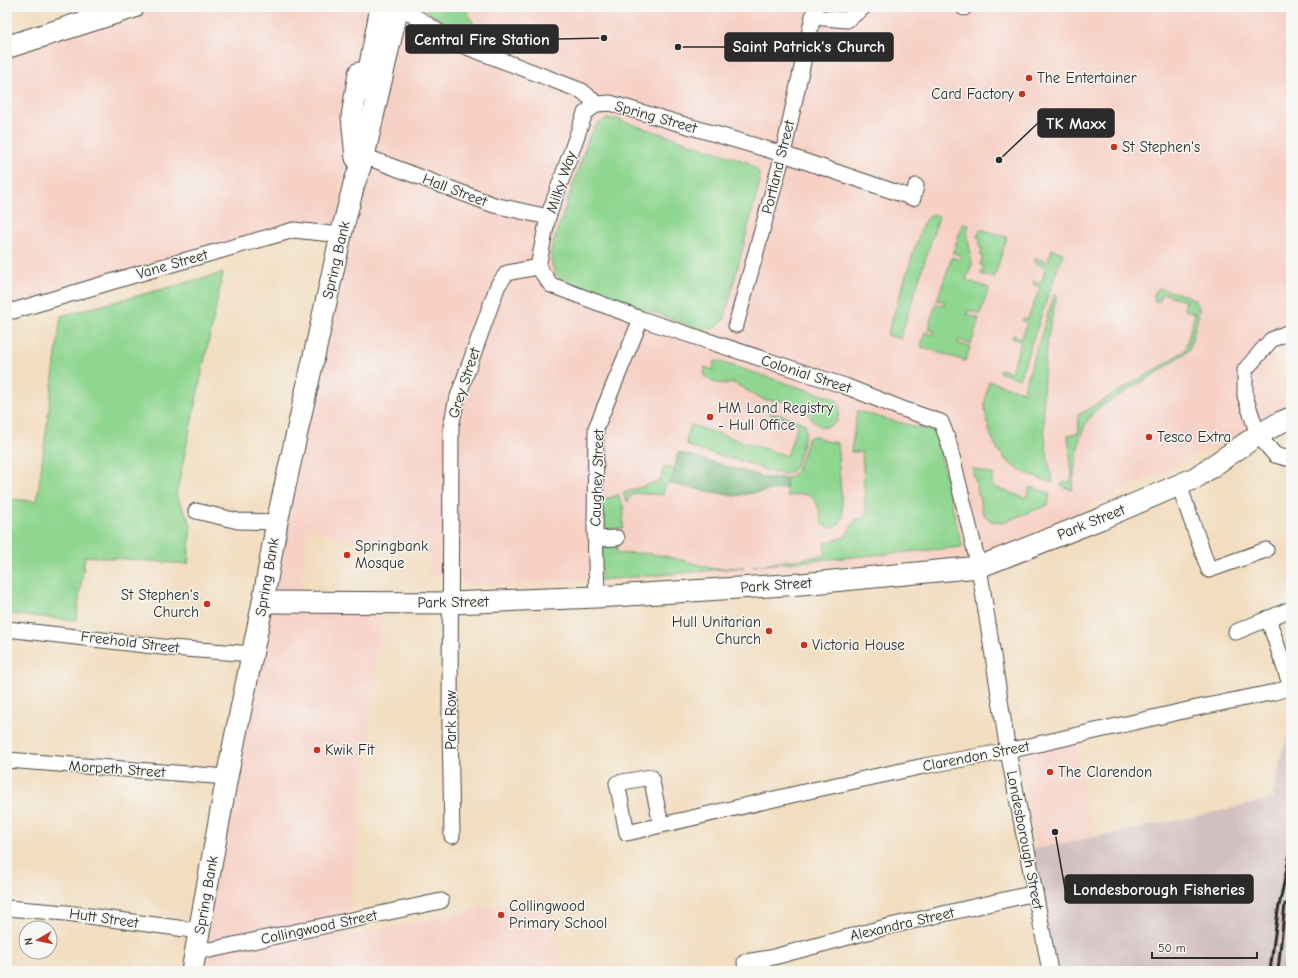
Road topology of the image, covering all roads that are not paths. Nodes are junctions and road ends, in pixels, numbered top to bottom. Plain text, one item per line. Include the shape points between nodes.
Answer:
1 (133, 7) edge
2 (371, 7) edge
3 (381, 7) edge
4 (398, 7) edge
5 (401, 7) edge
6 (864, 7) edge
7 (110, 11) edge
8 (814, 12) edge
9 (7, 47) edge
10 (597, 104) junction
11 (783, 154) junction
12 (360, 157) junction
13 (916, 186) dead end
14 (548, 217) junction
15 (341, 235) junction
16 (538, 266) junction
17 (7, 309) edge
18 (641, 319) junction
19 (736, 325) dead end
20 (1291, 331) edge
21 (1286, 420) edge
22 (1258, 435) junction
23 (1291, 457) edge
24 (1179, 485) junction
25 (196, 511) dead end
26 (277, 522) junction
27 (617, 538) dead end
28 (596, 539) junction
29 (1266, 550) dead end
30 (979, 567) junction
31 (597, 597) junction
32 (264, 602) junction
33 (451, 604) junction
34 (1291, 609) edge
35 (1268, 618) junction
36 (7, 629) edge
37 (1236, 632) dead end
38 (253, 654) junction
39 (1291, 687) edge
40 (1008, 750) junction
41 (7, 760) edge
42 (227, 778) junction
43 (661, 825) dead end
44 (452, 836) dead end
45 (1036, 893) junction
46 (441, 901) dead end
47 (7, 908) edge
48 (198, 940) junction
49 (770, 964) edge
50 (192, 971) edge
51 (746, 971) edge
52 (1050, 971) edge

1 - 7 main road
2 - 12 street via 352,117
3 - 12 street, Spring Bank via 358,126
4 - 12 street, Spring Bank
5 - 10 street, Spring Street via 454,42 582,91
6 - 8 street via 847,20
7 - 9 main road
8 - 11 street, Portland Street
10 - 11 street, Spring Street via 610,104
10 - 14 street, Milky Way via 585,113
11 - 13 street, Spring Street via 913,198
11 - 19 street, Portland Street
12 - 14 street, Hall Street via 494,205
12 - 15 street, Spring Bank
14 - 16 street, Milky Way
15 - 17 street, Vane Street via 294,230 14,311
15 - 26 street, Spring Bank
16 - 18 street, Colonial Street via 551,285
16 - 33 street, Grey Street via 508,273 498,285 456,402 451,427
18 - 28 street, Caughey Street via 596,428
18 - 30 street, Colonial Street via 845,386 941,422 948,440
20 - 22 street via 1271,340 1246,370 1245,396
21 - 22 street, Park Street
22 - 23 street via 1275,455
22 - 24 street, Park Street via 1195,478
24 - 29 street via 1209,570
24 - 30 street, Park Street
25 - 26 street via 238,521
26 - 32 street, Spring Bank
27 - 28 street
28 - 31 street, Caughey Street
30 - 31 street, Park Street via 800,584
30 - 40 street, Londesborough Street
31 - 33 street, Park Street
32 - 33 street, Park Street
32 - 38 street, Spring Bank
33 - 44 street, Park Row
34 - 35 street
35 - 37 street
35 - 39 street
36 - 38 street, Freehold Street via 171,648
38 - 42 street, Spring Bank
39 - 40 street, Clarendon Street
40 - 43 street, Clarendon Street
40 - 45 street, Londesborough Street
41 - 42 street, Morpeth Street
42 - 48 street, Spring Bank
45 - 49 street, Alexandra Street via 886,927
45 - 52 street, Londesborough Street
46 - 48 street, Collingwood Street via 210,950
47 - 48 street, Hutt Street via 96,917
48 - 50 street, Spring Bank
49 - 51 street, Alexandra Street via 745,962

